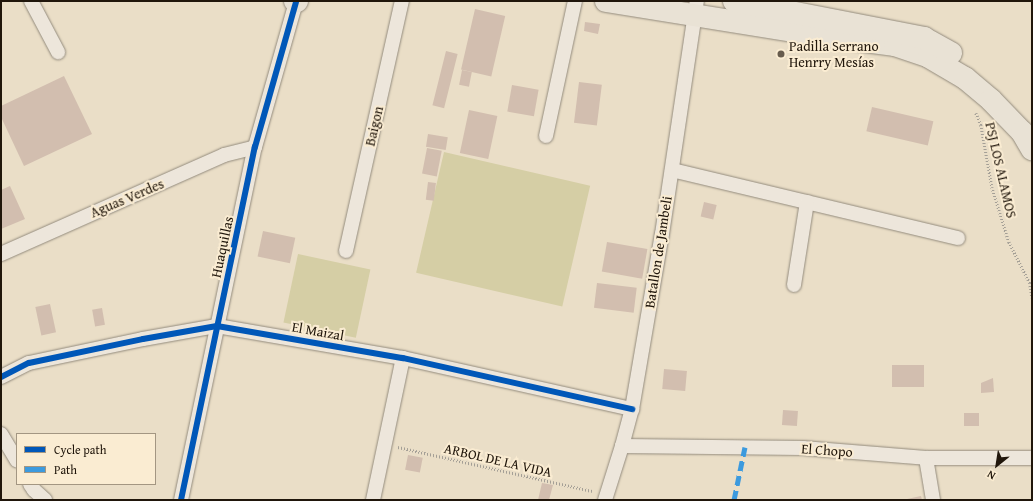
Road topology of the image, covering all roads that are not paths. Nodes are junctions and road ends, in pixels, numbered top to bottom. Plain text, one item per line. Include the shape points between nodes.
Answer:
1 (31, 1) edge
2 (296, 1) edge
3 (402, 1) edge
4 (575, 1) edge
5 (606, 1) edge
6 (734, 1) edge
7 (696, 8) edge
8 (58, 52) dead end
9 (1032, 123) edge
10 (546, 136) dead end
11 (255, 146) junction
12 (1032, 149) edge
13 (672, 170) junction
14 (807, 202) junction
15 (958, 238) dead end
16 (346, 251) dead end
17 (1, 254) edge
18 (794, 285) dead end
19 (217, 326) junction
20 (403, 358) junction
21 (1, 376) edge
22 (632, 409) junction
23 (1, 434) edge
24 (622, 446) junction
25 (926, 458) junction
26 (1032, 458) edge
27 (16, 459) edge
28 (31, 485) edge
29 (606, 497) edge
30 (45, 500) edge
31 (181, 500) edge
32 (373, 500) edge
33 (933, 500) edge

1 - 8 street
2 - 11 street, Huaquillas
3 - 16 street, Baigon
4 - 10 street
5 - 7 main road
6 - 9 main road via 924,38 965,60 996,84
7 - 12 main road via 811,34 895,45 929,57 965,78 991,100 1022,132
7 - 13 street, Batallon de Jambeli
11 - 17 street, Aguas Verdes via 224,156
11 - 19 street, Huaquillas
13 - 14 street
13 - 22 street, Batallon de Jambeli
14 - 15 street
14 - 18 street
19 - 20 street, El Maizal
19 - 21 street, El Maizal via 29,363
19 - 31 street, Huaquillas
20 - 22 street, El Maizal
20 - 32 street
22 - 24 street, Batallon de Jambeli
23 - 27 street
24 - 25 street, El Chopo via 803,448
24 - 29 street, Batallon de Jambeli
25 - 26 street, El Chopo
25 - 33 street
28 - 30 street

